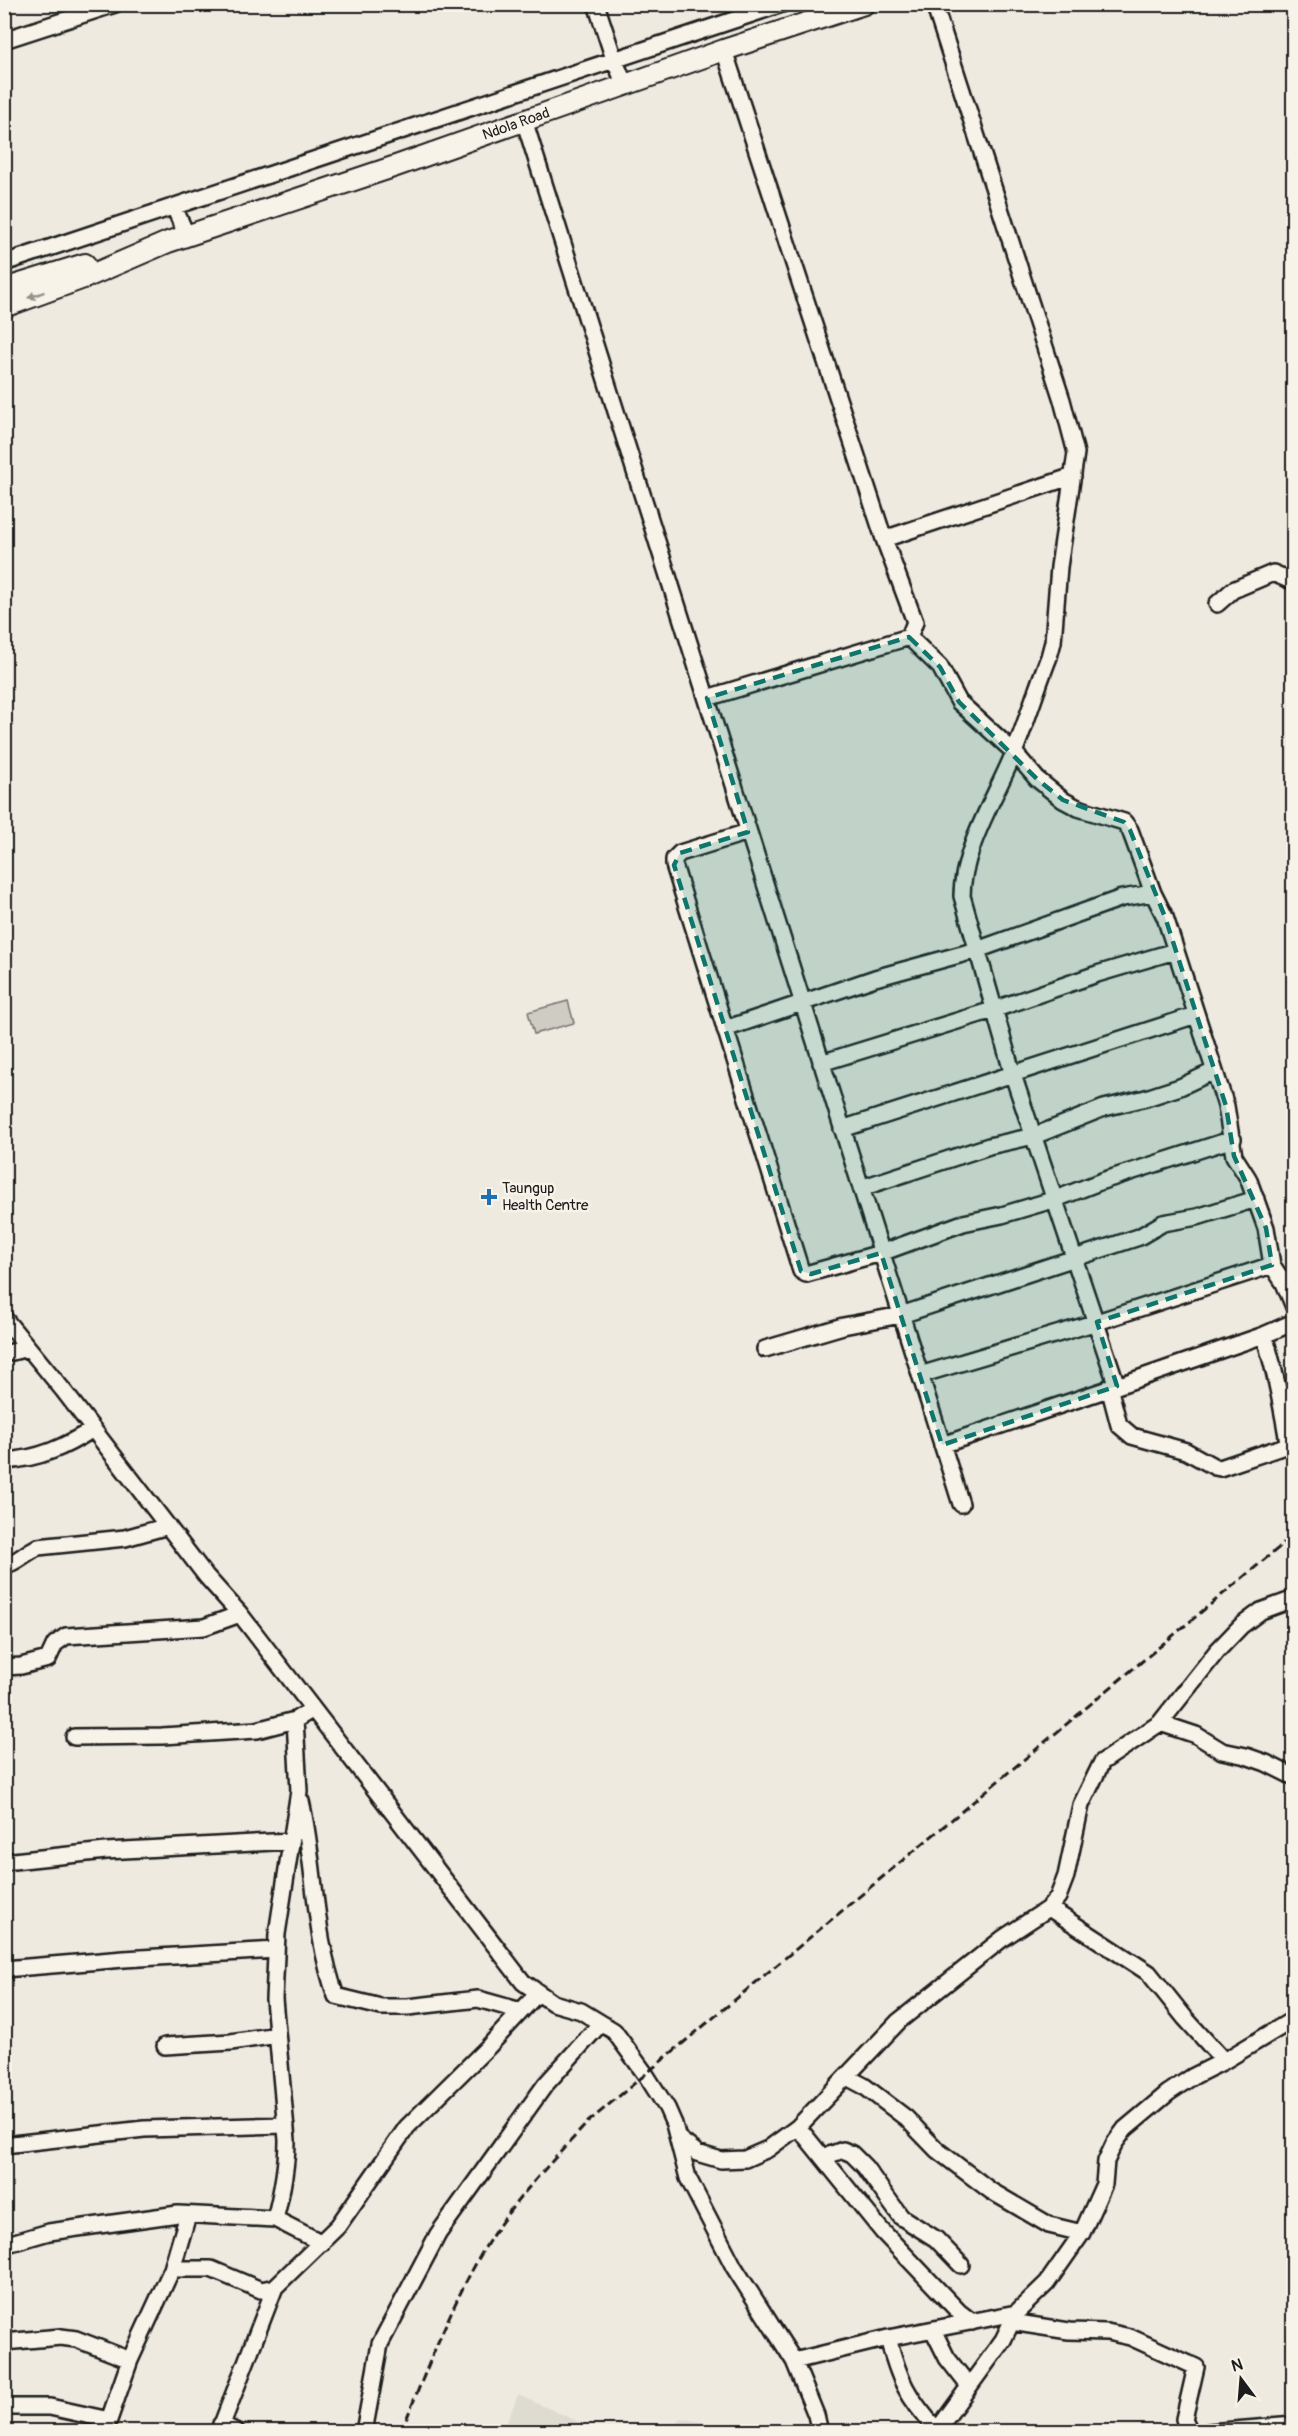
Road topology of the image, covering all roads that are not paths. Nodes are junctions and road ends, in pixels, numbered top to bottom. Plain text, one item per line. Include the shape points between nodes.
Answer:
1 (115, 4) edge
2 (596, 4) edge
3 (782, 4) edge
4 (864, 4) edge
5 (934, 4) edge
6 (79, 10) edge
7 (4, 40) edge
8 (724, 50) junction
9 (614, 59) junction
10 (625, 85) junction
11 (524, 120) junction
12 (174, 207) junction
13 (178, 239) junction
14 (4, 263) edge
15 (4, 289) edge
16 (4, 307) edge
17 (1072, 476) junction
18 (884, 538) junction
19 (1293, 582) edge
20 (1217, 604) dead end
21 (909, 638) junction
22 (707, 698) junction
23 (1014, 752) junction
24 (748, 832) junction
25 (1153, 893) junction
26 (977, 950) junction
27 (1175, 951) junction
28 (802, 1002) junction
29 (993, 1010) junction
30 (1196, 1015) junction
31 (725, 1029) junction
32 (821, 1063) junction
33 (1214, 1071) junction
34 (1013, 1075) junction
35 (842, 1129) junction
36 (1034, 1136) junction
37 (1233, 1139) junction
38 (861, 1188) junction
39 (1056, 1199) junction
40 (1256, 1199) junction
41 (881, 1253) junction
42 (1076, 1258) junction
43 (1272, 1265) junction
44 (1293, 1307) edge
45 (901, 1315) junction
46 (4, 1318) edge
47 (1097, 1322) junction
48 (1293, 1322) edge
49 (1263, 1335) junction
50 (28, 1348) junction
51 (765, 1349) dead end
52 (4, 1354) edge
53 (920, 1375) junction
54 (1113, 1387) junction
55 (93, 1429) junction
56 (942, 1445) junction
57 (4, 1461) edge
58 (961, 1504) dead end
59 (168, 1526) junction
60 (4, 1566) edge
61 (1293, 1599) edge
62 (240, 1614) junction
63 (4, 1667) edge
64 (313, 1709) junction
65 (295, 1720) junction
66 (1160, 1723) junction
67 (74, 1737) dead end
68 (1292, 1775) edge
69 (299, 1791) junction
70 (291, 1841) junction
71 (4, 1862) edge
72 (1049, 1908) junction
73 (276, 1950) junction
74 (4, 1969) edge
75 (537, 1994) junction
76 (521, 2011) junction
77 (1293, 2019) edge
78 (601, 2023) junction
79 (277, 2035) junction
80 (165, 2046) dead end
81 (1224, 2061) junction
82 (847, 2077) junction
83 (286, 2125) junction
84 (798, 2127) junction
85 (679, 2139) junction
86 (4, 2145) edge
87 (824, 2157) junction
88 (188, 2215) junction
89 (275, 2218) junction
90 (1082, 2233) junction
91 (322, 2242) junction
92 (4, 2245) edge
93 (961, 2265) dead end
94 (172, 2269) junction
95 (275, 2287) junction
96 (1014, 2317) junction
97 (972, 2322) junction
98 (933, 2330) junction
99 (888, 2338) junction
100 (4, 2342) edge
101 (130, 2360) junction
102 (794, 2361) junction
103 (969, 2386) junction
104 (4, 2407) edge
105 (1293, 2425) edge
106 (106, 2426) edge
107 (220, 2428) edge
108 (936, 2431) edge
109 (237, 2432) edge
110 (364, 2432) edge
111 (820, 2432) edge
112 (1190, 2432) edge
113 (1209, 2432) edge

1 - 6 street
2 - 9 street
3 - 9 street
4 - 8 main road, Ndola Road
5 - 17 street via 1062,400 1076,453
6 - 7 street
8 - 10 main road, Ndola Road
8 - 18 street
9 - 10 street
9 - 12 street
10 - 11 main road, Ndola Road
11 - 13 main road, Ndola Road
11 - 22 street
12 - 13 street
12 - 14 street
13 - 15 main road
13 -> 16 main road
17 - 18 street
17 - 23 street via 1053,642
18 - 21 street via 915,622
19 - 20 street via 1273,573 1233,590
21 - 22 street
21 - 23 street via 940,667 959,702
22 - 24 street
23 - 25 street via 1037,779 1063,800 1124,822
23 - 26 street via 989,803 962,885
24 - 28 street
24 - 31 street via 680,853 674,859
25 - 26 street via 1122,898
25 - 27 street
26 - 28 street
26 - 29 street
27 - 29 street
27 - 30 street
28 - 31 street
28 - 32 street
29 - 32 street
29 - 34 street
30 - 33 street
30 - 34 street
31 - 41 street via 801,1271 811,1274
32 - 35 street
33 - 36 street via 1180,1087 1104,1108
33 - 37 street
34 - 35 street
34 - 36 street
35 - 38 street
36 - 38 street via 989,1146
36 - 39 street
37 - 39 street
37 - 40 street via 1234,1156
38 - 41 street
39 - 41 street via 963,1223
39 - 42 street
40 - 42 street via 1197,1218 1163,1223 1139,1237
40 - 43 street
41 - 45 street
42 - 45 street
42 - 47 street
43 - 44 street
43 - 47 street
45 - 51 street via 843,1326
45 - 53 street
46 - 50 street
47 - 53 street
47 - 54 street
48 - 49 street
49 - 54 street
49 - 54 street via 1286,1429 1288,1442 1282,1447 1215,1467 1186,1451 1132,1436 1119,1425
50 - 52 street
50 - 55 street
53 - 56 street
54 - 56 street
55 - 57 street via 53,1452
55 - 59 street
56 - 58 street
59 - 60 street via 125,1538 38,1547
59 - 62 street
61 - 66 street via 1261,1611 1241,1626
62 - 63 street via 204,1627 66,1636 55,1644 48,1659
62 - 64 street
64 - 65 street
64 - 75 street via 523,1982
65 - 67 street via 257,1730
65 - 69 street
66 - 68 street via 1197,1735 1222,1751 1256,1759
66 - 72 street via 1113,1753 1094,1774 1082,1805 1066,1876
69 - 70 street
69 - 76 street via 317,1916 336,1996 381,2007 478,1999
70 - 71 street via 106,1851
70 - 73 street
72 - 81 street via 1149,1973
72 - 82 street via 1002,1939 899,2021
73 - 74 street
73 - 79 street
75 - 76 street
75 - 78 street
76 - 91 street via 407,2127 353,2207
77 - 81 street
78 - 85 street via 614,2031 646,2075 667,2108
78 - 110 street via 545,2085 438,2234 380,2344
79 - 80 street
79 - 83 street
81 - 90 street via 1168,2093 1125,2129 1106,2161 1104,2184
82 - 84 street
82 - 90 street via 906,2118 937,2150 991,2191 1049,2225
83 - 86 street via 144,2129
83 - 89 street via 287,2163
84 - 85 street via 768,2149 745,2159 721,2160 697,2153
84 - 87 street
85 - 102 street via 688,2178 710,2222
87 - 93 street via 843,2150 852,2154 901,2217 936,2239
87 - 97 street via 882,2231
88 - 89 street
88 - 92 street via 153,2216 49,2232
88 - 94 street
89 - 91 street
90 - 96 street via 1047,2283
91 - 95 street
94 - 95 street via 211,2270 261,2290
94 - 101 street
95 - 107 street
96 - 97 street
96 - 103 street via 1003,2340
96 - 112 street via 1057,2330 1130,2337 1196,2367 1184,2419
97 - 98 street
98 - 99 street
98 - 103 street via 946,2358
99 - 102 street
99 - 108 street via 898,2375
100 - 101 street via 61,2337
101 - 106 street
102 - 111 street
103 - 108 street
104 - 106 street via 50,2408
105 - 113 street
107 - 109 street

